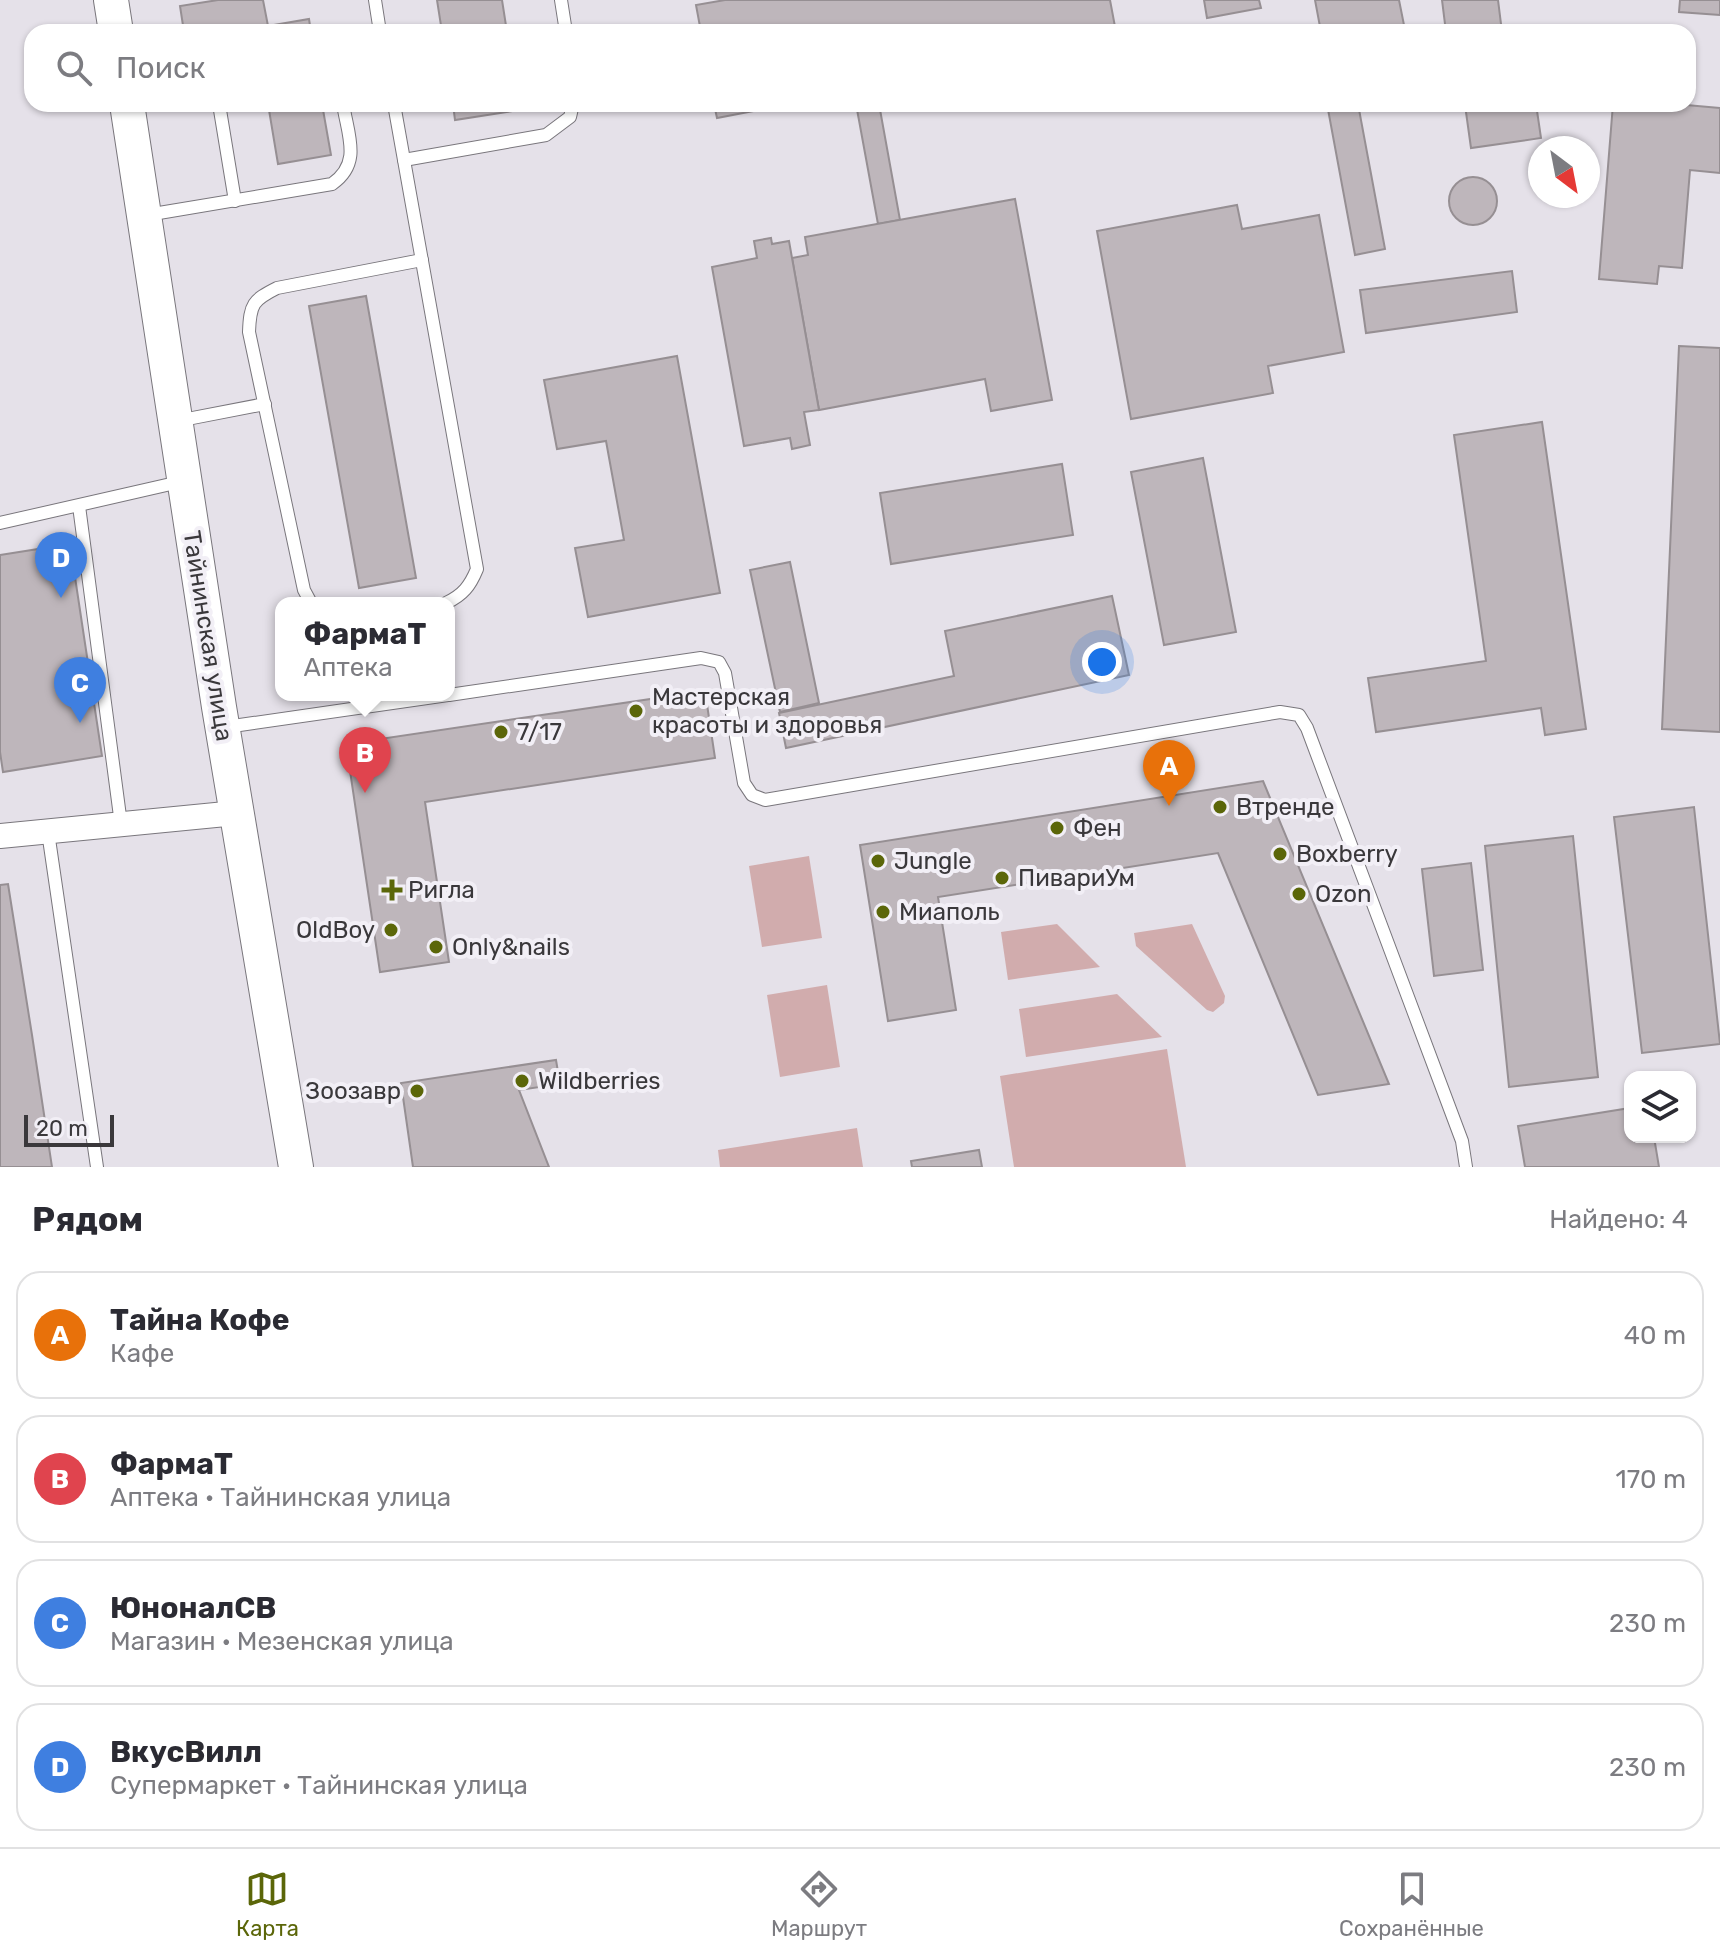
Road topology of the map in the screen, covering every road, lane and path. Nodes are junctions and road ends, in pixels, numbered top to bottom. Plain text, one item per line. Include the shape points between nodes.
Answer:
1 (111, 0) edge
2 (375, 0) edge
3 (561, 0) edge
4 (115, 24) edge
5 (379, 24) edge
6 (565, 24) edge
7 (128, 112) edge
8 (220, 112) edge
9 (344, 112) edge
10 (395, 112) edge
11 (571, 112) edge
12 (404, 160) junction
13 (235, 201) junction
14 (144, 216) junction
15 (422, 260) junction
16 (265, 404) junction
17 (175, 421) junction
18 (185, 481) junction
19 (79, 506) junction
20 (0, 523) edge
21 (308, 597) edge
22 (455, 598) edge
23 (455, 694) edge
24 (407, 701) edge
25 (222, 728) junction
26 (236, 813) junction
27 (121, 824) junction
28 (48, 832) junction
29 (0, 836) edge
30 (97, 1167) edge
31 (296, 1167) edge
32 (1466, 1167) edge

1 - 4 main road
2 - 5 lane
3 - 6 lane
7 - 14 main road, Тайнинская улица
8 - 13 lane
9 - 13 lane via 351,159 346,174 332,184
10 - 12 lane
11 - 12 lane via 546,135
12 - 15 lane
13 - 14 lane
14 - 17 main road, Тайнинская улица
15 - 16 lane via 277,288 257,298 249,332
15 - 22 lane via 477,569 470,587
16 - 17 lane
16 - 21 lane
17 - 18 main road, Тайнинская улица
18 - 19 lane
18 - 25 main road, Тайнинская улица
19 - 20 lane
19 - 27 lane
23 - 32 lane via 701,658 719,662 744,783 752,795 765,800 1280,712 1299,715 1462,1141
24 - 25 lane
25 - 26 main road, Тайнинская улица
26 - 27 street
26 - 31 main road, Тайнинская улица
27 - 28 street
28 - 29 street
28 - 30 lane

